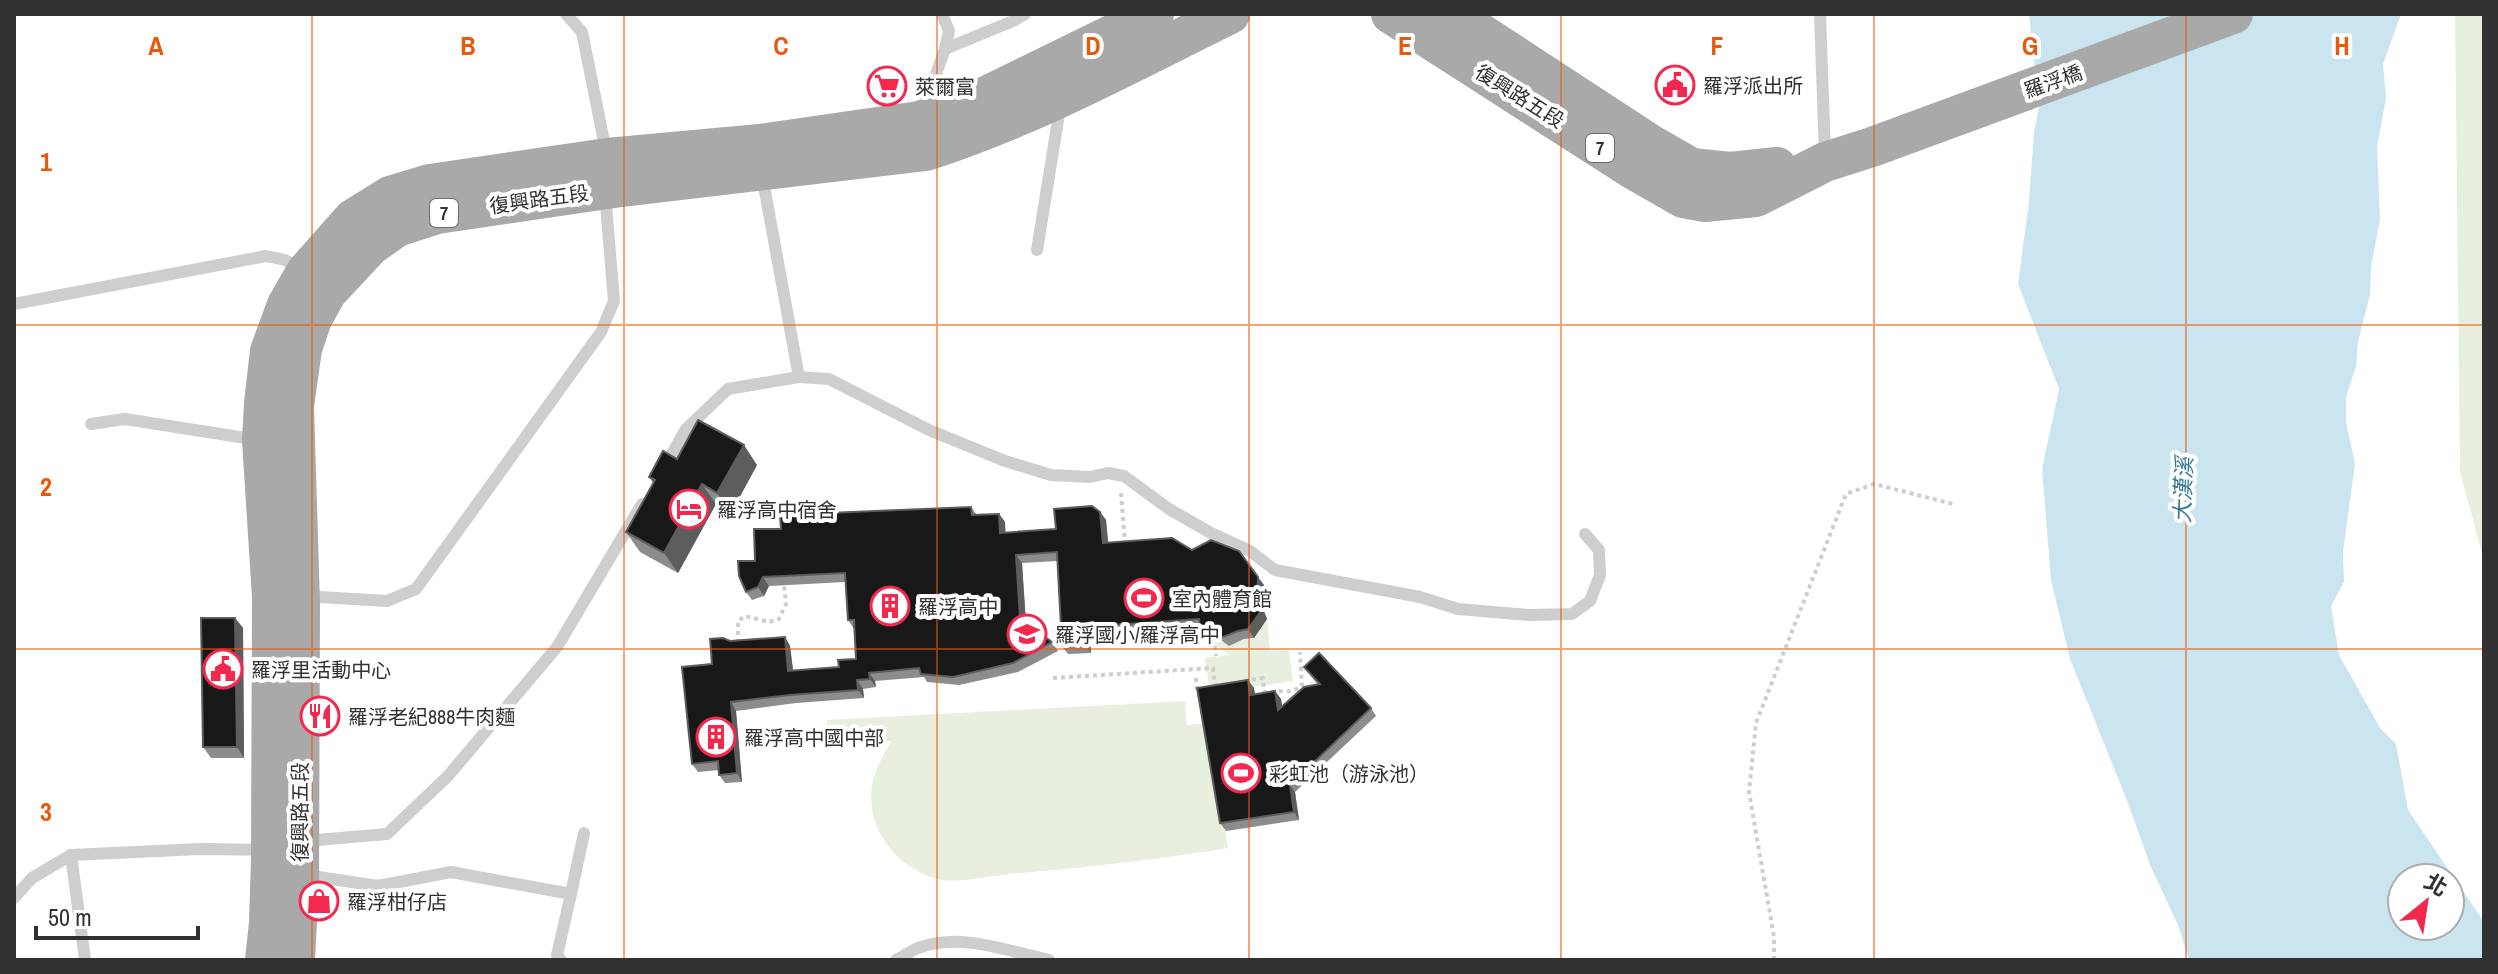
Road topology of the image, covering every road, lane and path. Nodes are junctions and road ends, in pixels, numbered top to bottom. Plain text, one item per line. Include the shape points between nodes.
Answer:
1 (566, 14) edge
2 (942, 14) edge
3 (1025, 14) edge
4 (1154, 14) edge
5 (1230, 14) edge
6 (1391, 14) edge
7 (1451, 14) edge
8 (1820, 14) edge
9 (2233, 14) edge
10 (945, 49) junction
11 (1062, 97) junction
12 (1583, 118) junction
13 (922, 136) junction
14 (1872, 147) joint
15 (761, 157) junction
16 (1825, 162) junction
17 (606, 174) junction
18 (1037, 250) dead end
19 (306, 272) junction
20 (14, 304) edge
21 (799, 377) junction
22 (278, 423) junction
23 (91, 424) dead end
24 (655, 482) edge
25 (648, 495) edge
26 (1953, 504) dead end
27 (1123, 516) dead end
28 (1585, 534) dead end
29 (1126, 550) edge
30 (784, 585) edge
31 (286, 597) junction
32 (1215, 646) edge
33 (739, 649) edge
34 (1300, 652) dead end
35 (1216, 656) dead end
36 (1053, 678) dead end
37 (1196, 678) dead end
38 (1197, 691) edge
39 (584, 833) dead end
40 (71, 855) junction
41 (288, 858) junction
42 (571, 894) junction
43 (14, 898) edge
44 (85, 960) edge
45 (265, 960) edge
46 (295, 960) edge
47 (561, 960) edge
48 (896, 960) edge
49 (1049, 960) edge
50 (1774, 960) edge

1 - 17 lane via 582,32
2 - 10 lane via 949,31
3 - 10 lane
4 - 13 main road, 復興路五段 / 7 via 968,105
5 - 11 main road, 復興路五段 / 7
6 - 12 main road, 復興路五段 / 7
7 - 12 main road, 復興路五段 / 7
8 - 16 lane
9 - 14 main road, 羅浮橋 / 7
10 - 13 lane
11 - 13 main road, 復興路五段 / 7 via 975,135
11 - 18 lane
12 - 16 main road, 復興路五段 / 7 via 1692,168 1730,172
13 - 15 main road, 復興路五段 / 7
14 - 16 main road, 復興路五段 / 7
15 - 17 main road, 復興路五段 / 7
15 - 21 lane
17 - 19 main road, 復興路五段 / 7 via 430,184 390,196 353,219
17 - 22 main road, 復興路五段 / 7 via 437,214 397,227 370,246 327,292 312,319
17 - 31 lane via 614,301 601,332 416,589 387,601
19 - 20 lane via 266,256
19 - 22 main road, 復興路五段 / 7 via 270,351
21 - 24 lane via 728,389 686,429
21 - 28 lane via 829,379 1005,461 1051,475 1124,476 1169,509 1275,570 1458,609 1572,614 1590,601 1600,575 1599,550
22 - 23 lane via 125,419
22 - 31 main road, 復興路五段 / 7
25 - 41 lane via 557,647 448,776 387,834
26 - 50 path via 1874,484 1846,494 1803,600 1756,723 1749,792
27 - 29 path
30 - 33 path via 786,604 779,619 745,616 738,621
31 - 41 main road, 復興路五段 / 7
32 - 35 path
34 - 36 path via 1302,686 1293,691 1264,692 1263,678 1215,685 1213,668
37 - 38 path
39 - 42 lane
40 - 41 lane via 200,849
40 - 43 lane via 32,878
40 - 44 lane
41 - 42 lane via 378,886 451,872
41 - 45 main road, 復興路五段 / 7 via 269,923
41 - 46 main road, 復興路五段 / 7
42 - 47 lane via 557,955
48 - 49 lane via 918,948 959,941

